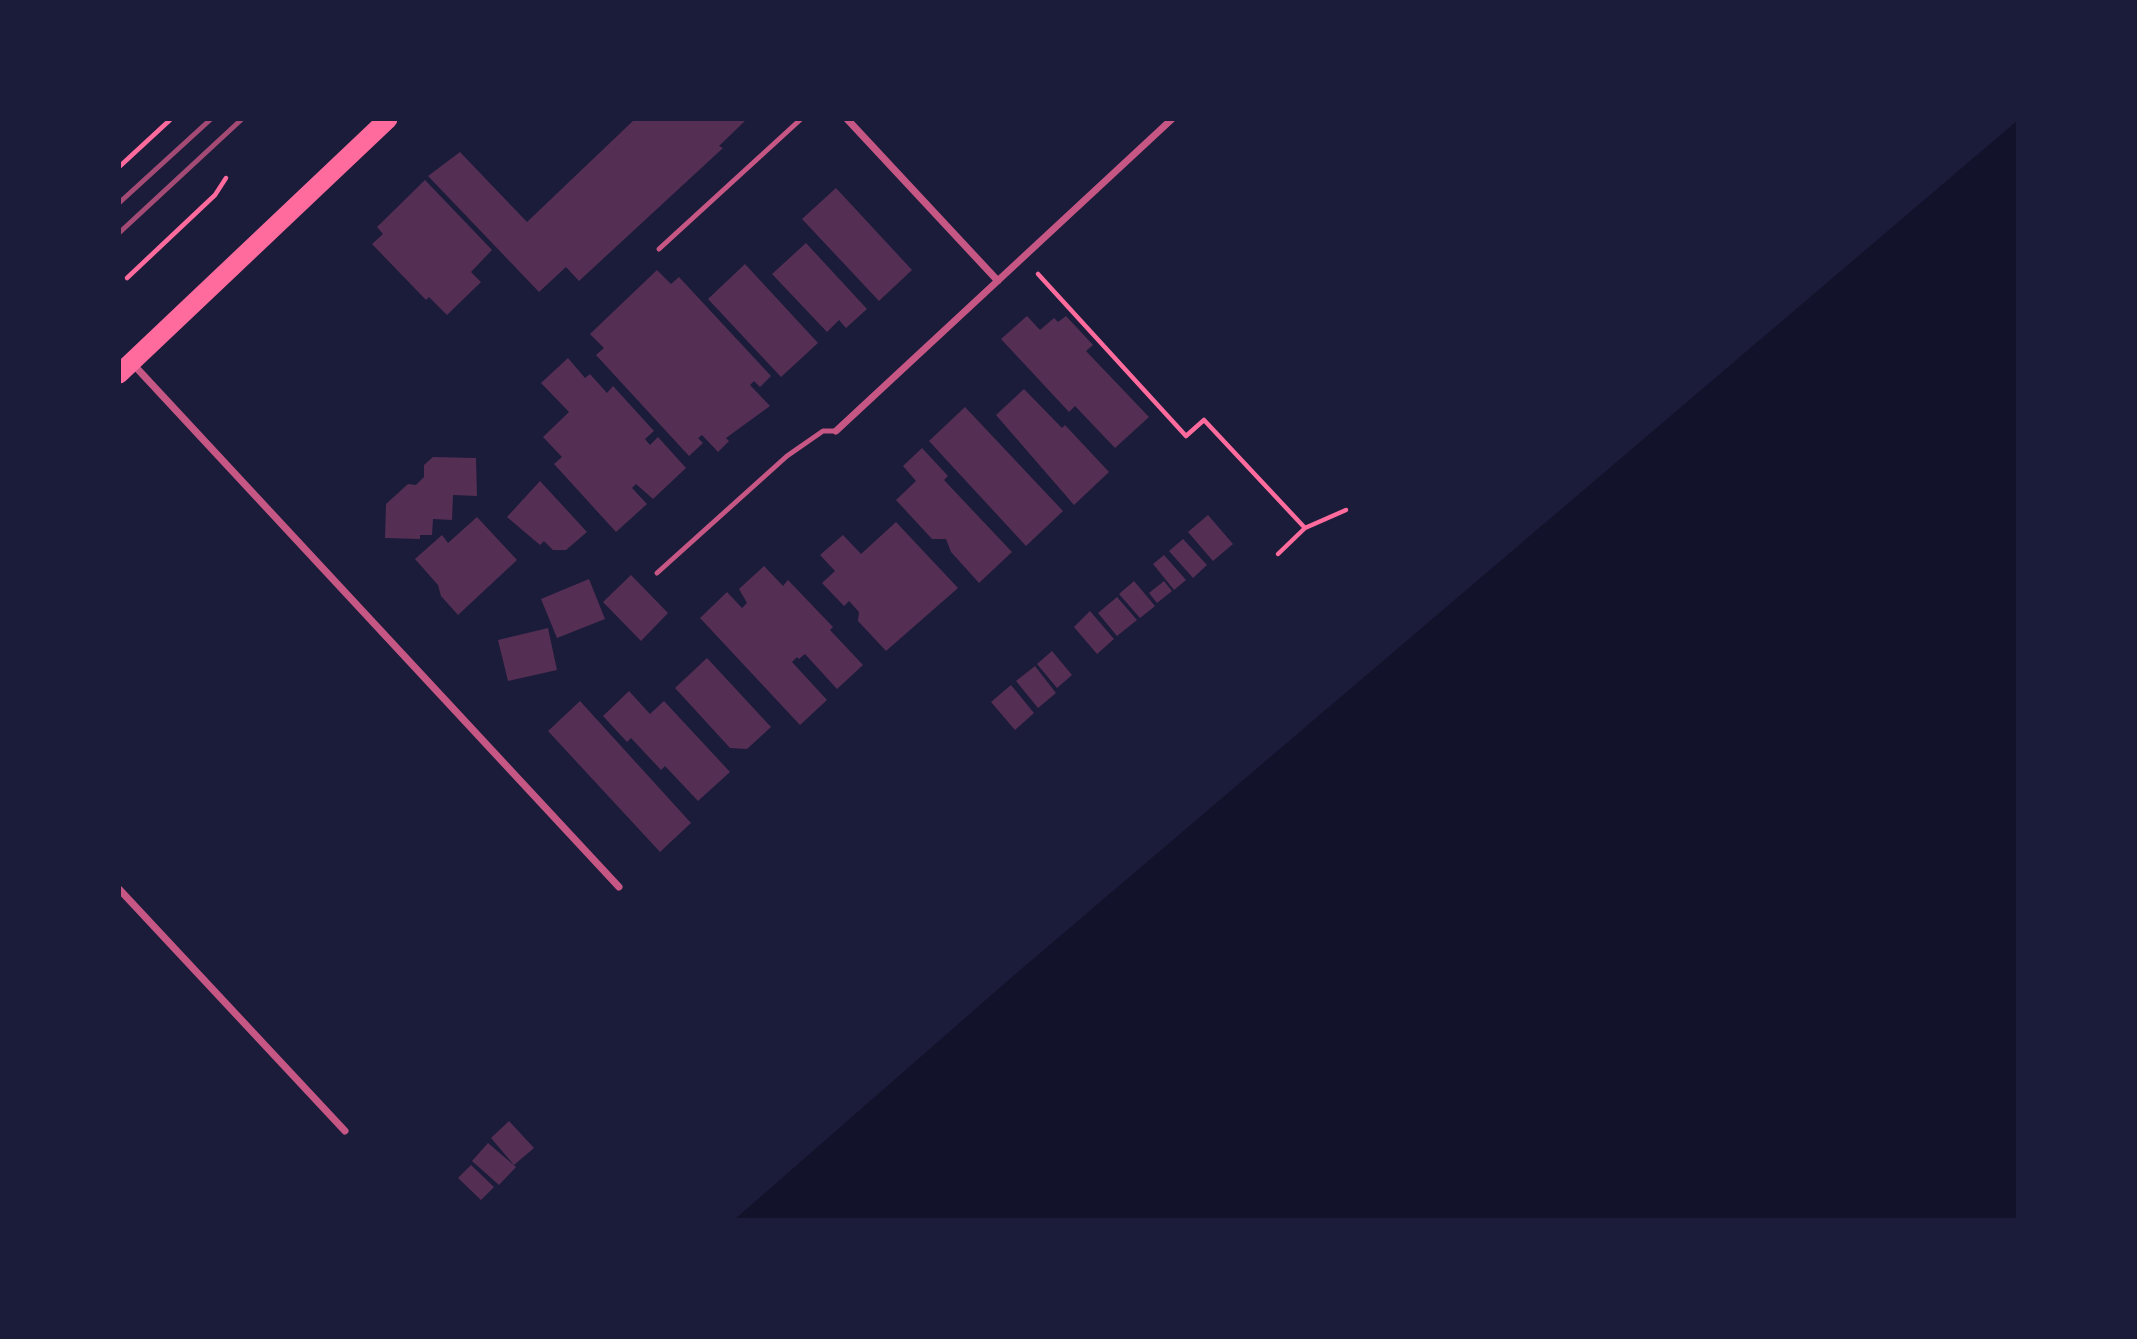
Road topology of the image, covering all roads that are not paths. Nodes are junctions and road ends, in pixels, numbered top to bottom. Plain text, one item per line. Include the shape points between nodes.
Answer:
1 (388, 119) edge
2 (801, 119) edge
3 (847, 119) edge
4 (1172, 119) edge
5 (659, 249) dead end
6 (998, 281) junction
7 (125, 368) edge
8 (836, 431) joint
9 (657, 573) dead end
10 (619, 887) dead end
11 (119, 889) edge
12 (345, 1131) dead end

1 - 7 highway
2 - 5 lane
3 - 6 street
4 - 6 street
6 - 8 street
7 - 10 street
8 - 9 lane via 823,431 787,456
11 - 12 street

